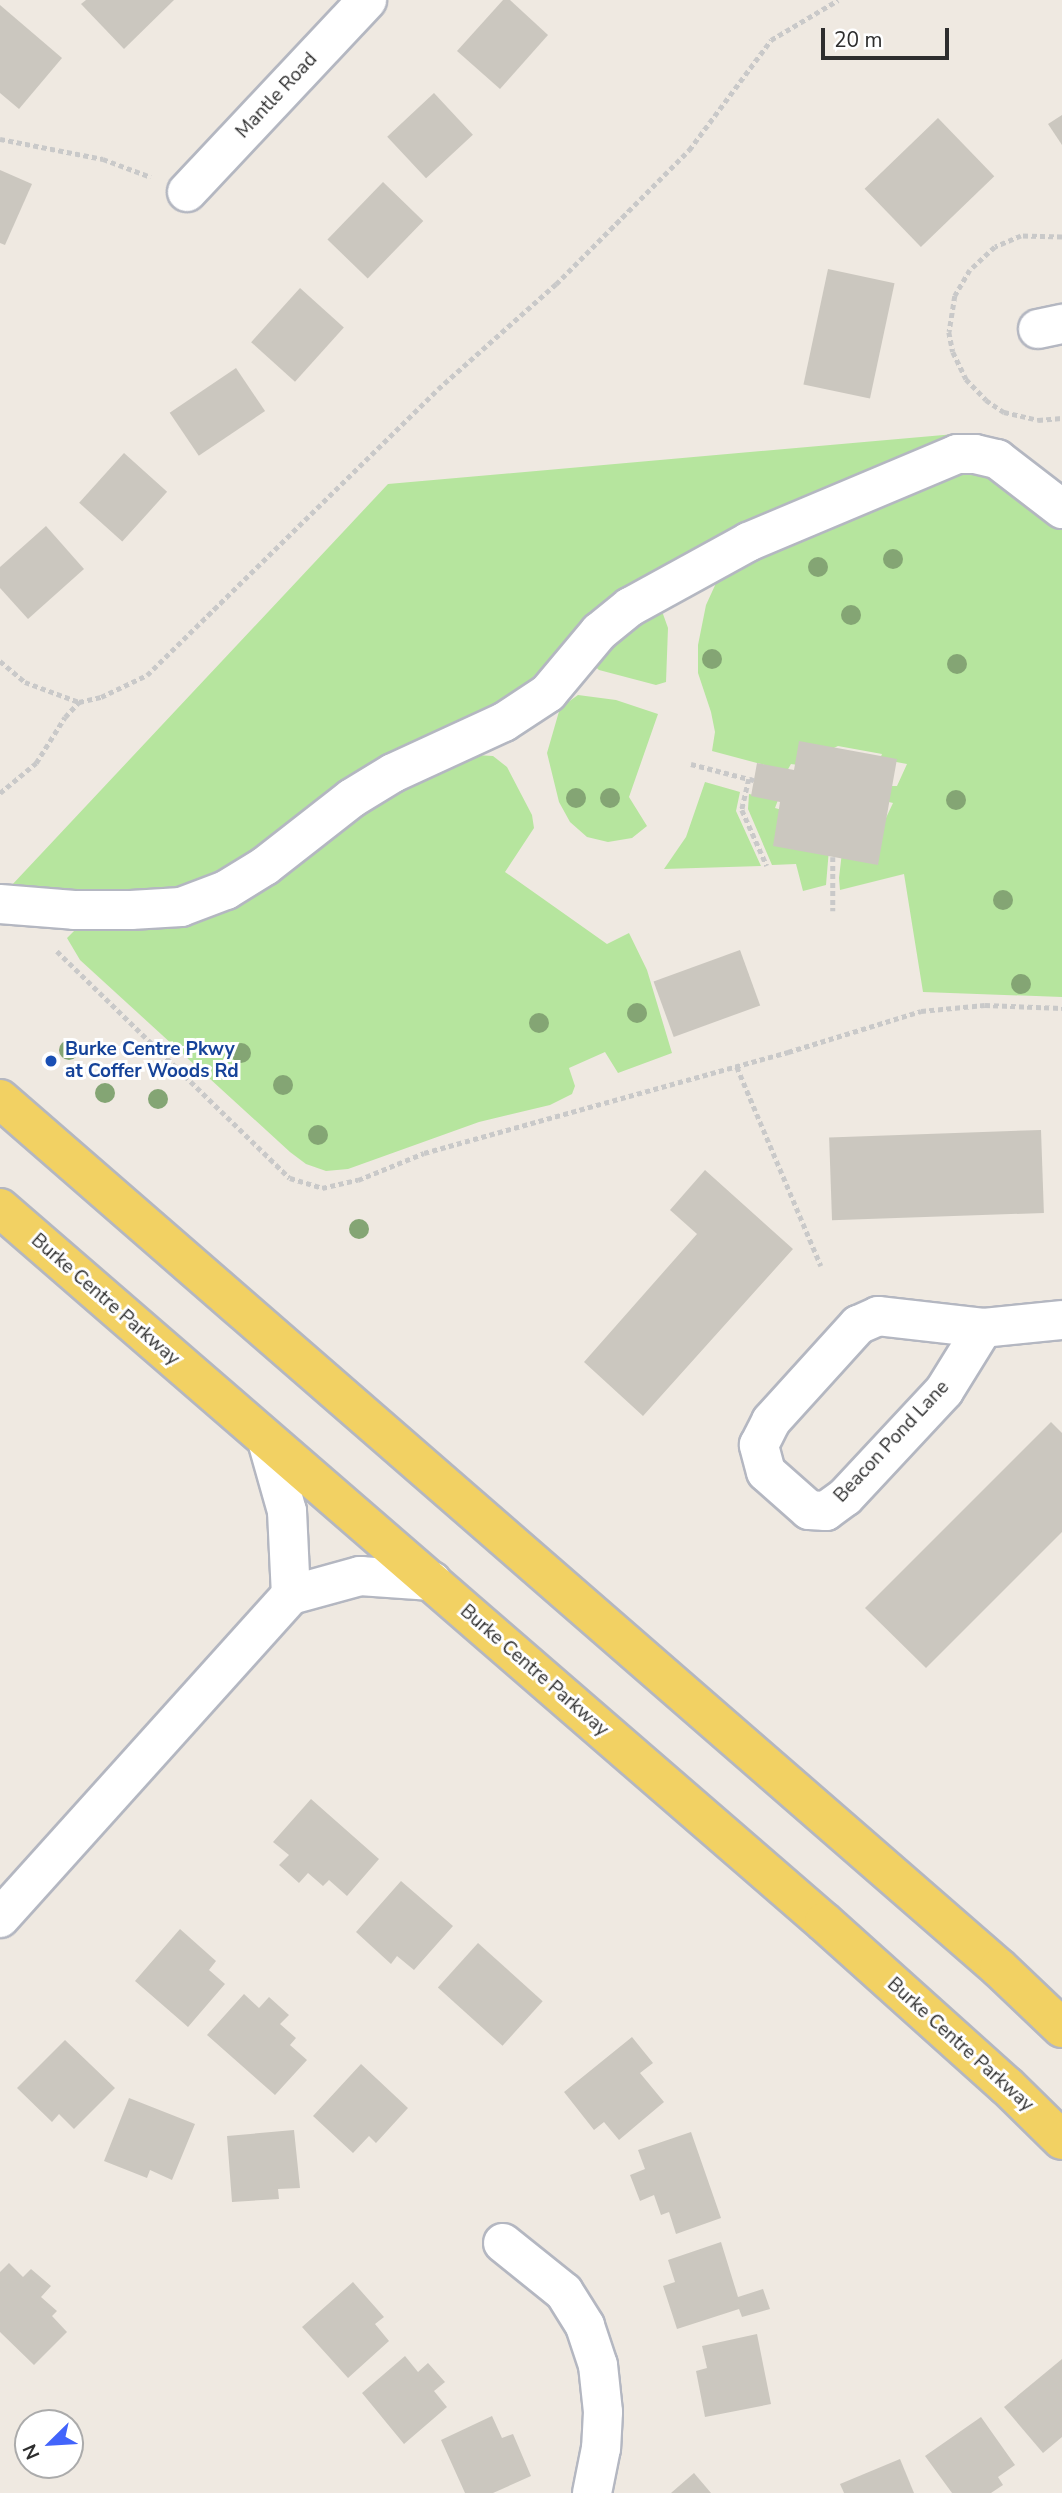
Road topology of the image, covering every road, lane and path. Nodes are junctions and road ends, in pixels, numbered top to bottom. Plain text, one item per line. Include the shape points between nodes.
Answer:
1 (367, 0) edge
2 (838, 0) edge
3 (0, 139) edge
4 (187, 192) joint
5 (1062, 237) edge
6 (1062, 418) edge
7 (1062, 509) edge
8 (0, 661) edge
9 (79, 702) junction
10 (691, 764) dead end
11 (0, 793) edge
12 (833, 857) dead end
13 (767, 866) dead end
14 (0, 904) edge
15 (833, 911) dead end
16 (50, 944) dead end
17 (1062, 1008) edge
18 (737, 1067) junction
19 (0, 1099) edge
20 (0, 1208) edge
21 (821, 1266) dead end
22 (1062, 1320) edge
23 (983, 1328) junction
24 (268, 1444) junction
25 (432, 1581) junction
26 (291, 1595) junction
27 (0, 1918) edge
28 (1062, 2028) edge
29 (1062, 2140) edge
30 (503, 2243) dead end
31 (592, 2493) edge

1 - 4 street, Mantle Road
2 - 9 path via 771,40 679,160 556,284 438,389 147,675 101,698
3 - 4 path via 103,159
5 - 6 path via 1021,236 995,247 970,270 955,296 948,332 966,379 986,400 1004,412 1027,418
7 - 14 street via 997,459 957,454 748,542 630,607 598,632 548,692 504,722 393,773 352,798 265,866 226,890 181,907 74,910
8 - 9 path via 25,682
9 - 11 path via 36,763
10 - 13 path via 752,780 742,810
12 - 15 path
16 - 18 path via 290,1178 322,1188 358,1180 424,1153
17 - 18 path via 985,1005 921,1011
18 - 21 path
19 - 28 main road via 989,1959
20 - 24 main road, Burke Centre Parkway
22 - 23 street, Beacon Pond Lane
23 - 23 street, Beacon Pond Lane via 878,1316 858,1325 771,1420 759,1445 766,1472 809,1510 826,1511 845,1497 944,1391
24 - 25 main road, Burke Centre Parkway
24 - 26 street via 287,1511
25 - 26 street via 360,1576
25 - 29 main road, Burke Centre Parkway via 834,1931
26 - 27 street
30 - 31 street via 564,2292 585,2326 598,2365 603,2412

